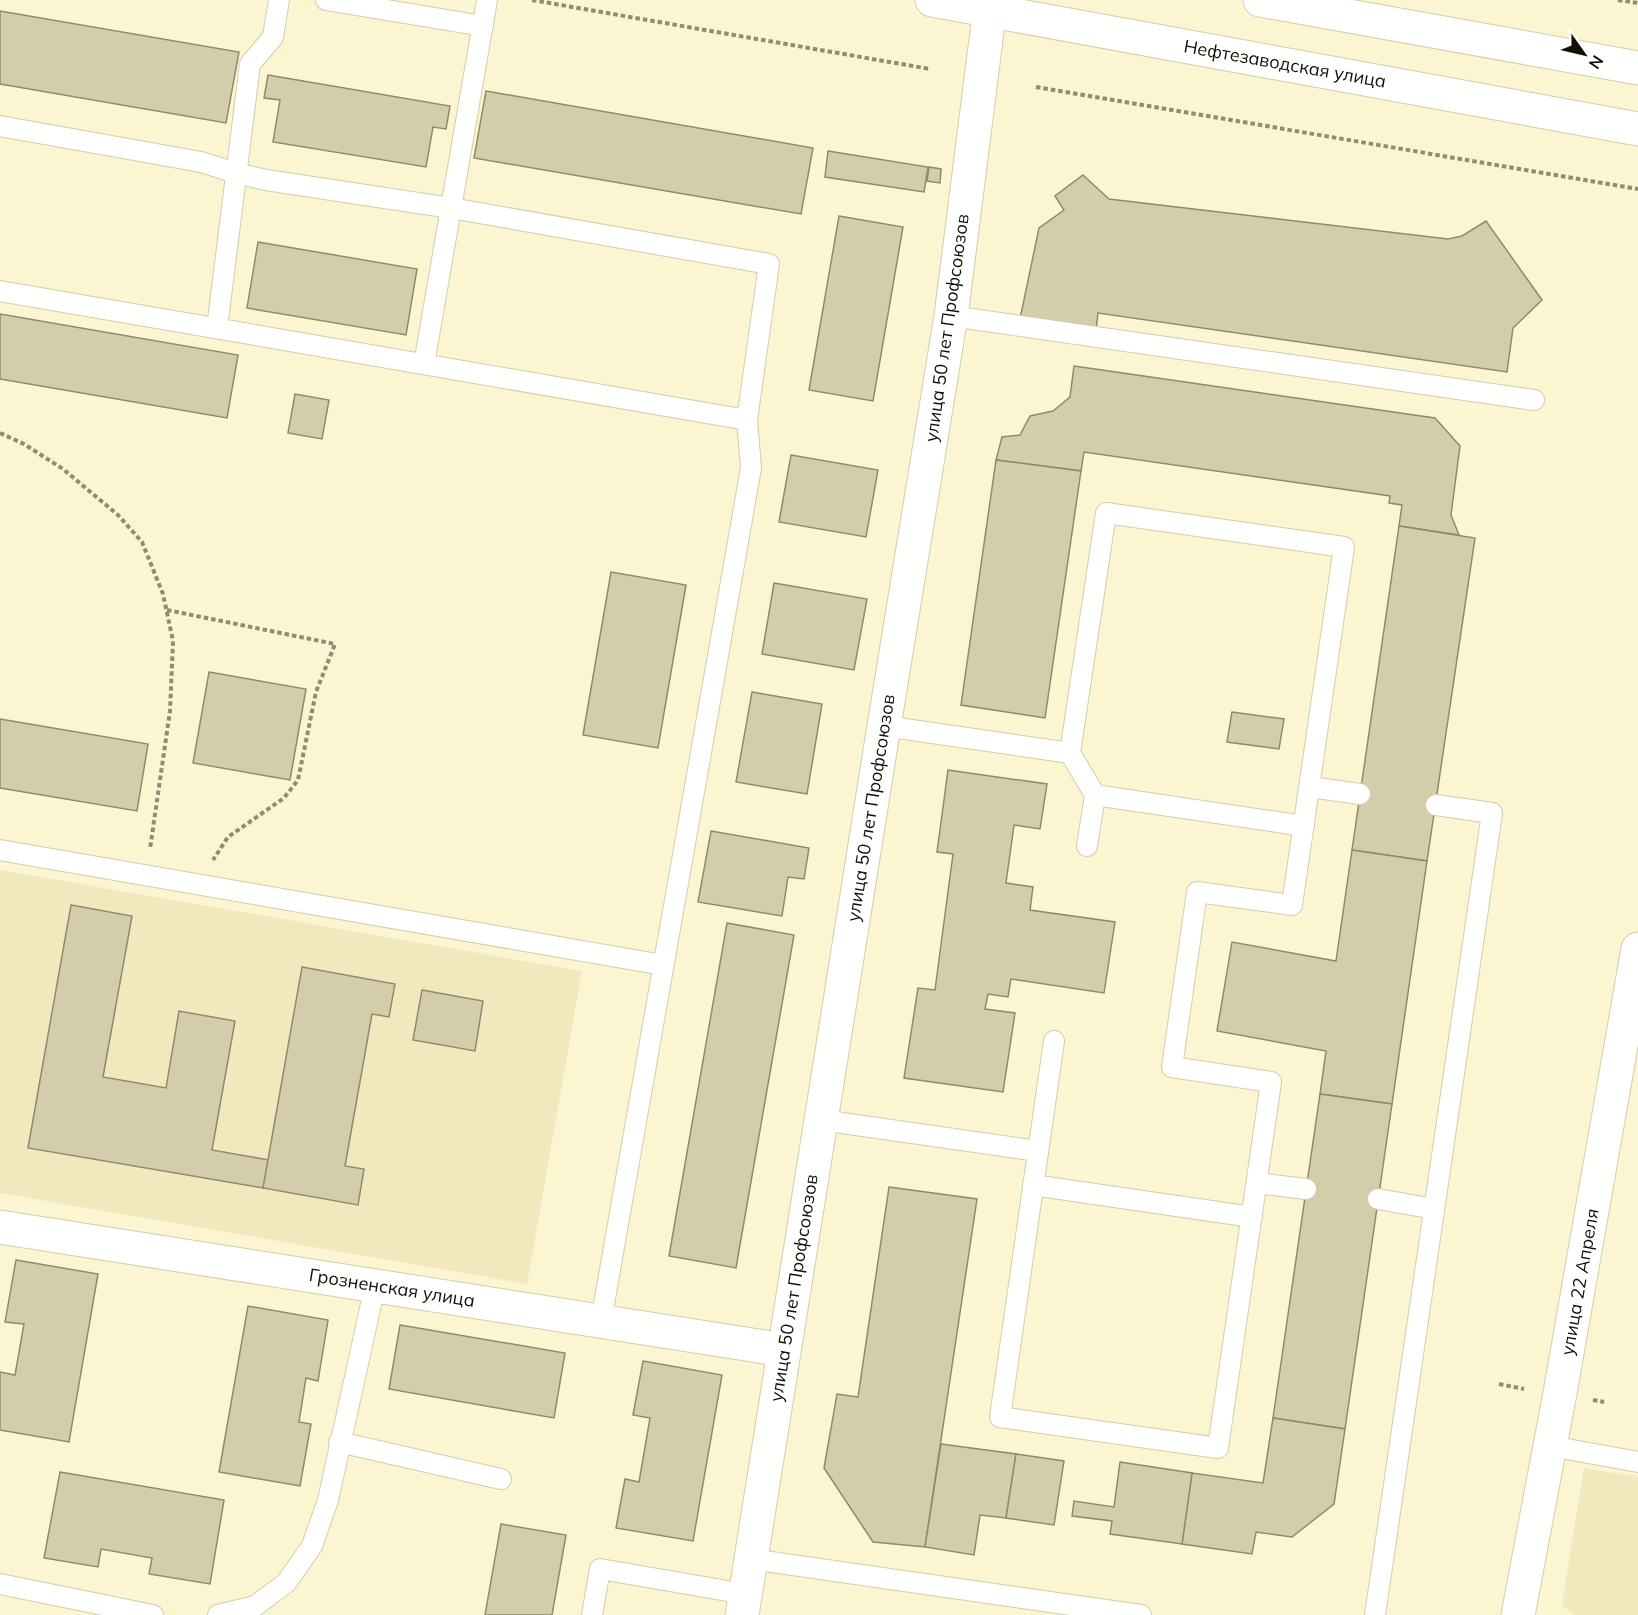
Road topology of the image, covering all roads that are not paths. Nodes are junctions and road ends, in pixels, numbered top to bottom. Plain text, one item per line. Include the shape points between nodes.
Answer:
1 (279, 0) edge
2 (326, 0) edge
3 (487, 0) edge
4 (932, 0) edge
5 (1260, 0) edge
6 (991, 5) edge
7 (483, 26) junction
8 (1638, 68) edge
9 (0, 126) edge
10 (1638, 129) edge
11 (236, 173) junction
12 (451, 208) junction
13 (0, 291) edge
14 (951, 316) junction
15 (217, 328) junction
16 (424, 364) junction
17 (1534, 400) dead end
18 (747, 420) junction
19 (884, 726) junction
20 (1070, 753) junction
21 (1310, 787) junction
22 (1360, 794) dead end
23 (1095, 795) junction
24 (1436, 805) dead end
25 (1304, 826) junction
26 (1087, 846) dead end
27 (0, 850) edge
28 (1638, 949) edge
29 (663, 964) junction
30 (1054, 1041) dead end
31 (821, 1120) junction
32 (1038, 1151) junction
33 (1257, 1183) junction
34 (1033, 1185) junction
35 (1306, 1189) dead end
36 (1378, 1199) dead end
37 (1434, 1209) junction
38 (1252, 1217) junction
39 (0, 1227) edge
40 (375, 1286) junction
41 (601, 1321) junction
42 (784, 1350) junction
43 (339, 1442) junction
44 (1550, 1446) junction
45 (1638, 1462) edge
46 (501, 1479) dead end
47 (750, 1559) junction
48 (0, 1584) edge
49 (743, 1604) edge
50 (153, 1615) edge
51 (218, 1615) edge
52 (592, 1615) edge
53 (1141, 1615) edge
54 (1375, 1615) edge
55 (1518, 1615) edge

1 - 11 lane via 273,37 250,64
2 - 7 lane
3 - 7 lane
4 - 6 street, Нефтезаводская улица
5 - 8 street
6 - 10 street, Нефтезаводская улица
6 - 14 street, улица 50 лет Профсоюзов
7 - 12 lane
9 - 11 lane via 201,162
11 - 12 lane
11 - 15 lane
12 - 16 lane
12 - 18 lane via 769,264
13 - 15 lane
14 - 17 lane
14 - 19 street, улица 50 лет Профсоюзов
15 - 16 lane
16 - 18 lane
18 - 29 lane via 751,468
19 - 20 lane
19 - 31 street, улица 50 лет Профсоюзов
20 - 21 lane via 1106,513 1344,547
20 - 23 lane
21 - 22 lane
21 - 25 lane
23 - 25 lane
23 - 26 lane
24 - 37 lane via 1492,813
25 - 33 lane via 1292,905 1197,892 1172,1067 1271,1082
27 - 29 lane
28 - 44 street, улица 22 Апреля
29 - 41 lane
30 - 32 lane
31 - 32 lane
31 - 42 street, улица 50 лет Профсоюзов
32 - 34 lane
33 - 35 lane
33 - 38 lane
34 - 38 lane
34 - 38 lane via 1000,1417 1218,1448
36 - 37 lane
37 - 54 lane
39 - 40 street, Грозненская улица
40 - 41 street, Грозненская улица
40 - 43 lane
41 - 42 street, Грозненская улица
42 - 47 street, улица 50 лет Профсоюзов
43 - 46 lane
43 - 51 lane via 328,1500 312,1546 286,1583 255,1606
44 - 45 lane
44 - 55 street, улица 22 Апреля
47 - 49 street, улица 50 лет Профсоюзов
47 - 53 lane
48 - 50 lane
49 - 52 lane via 600,1569

